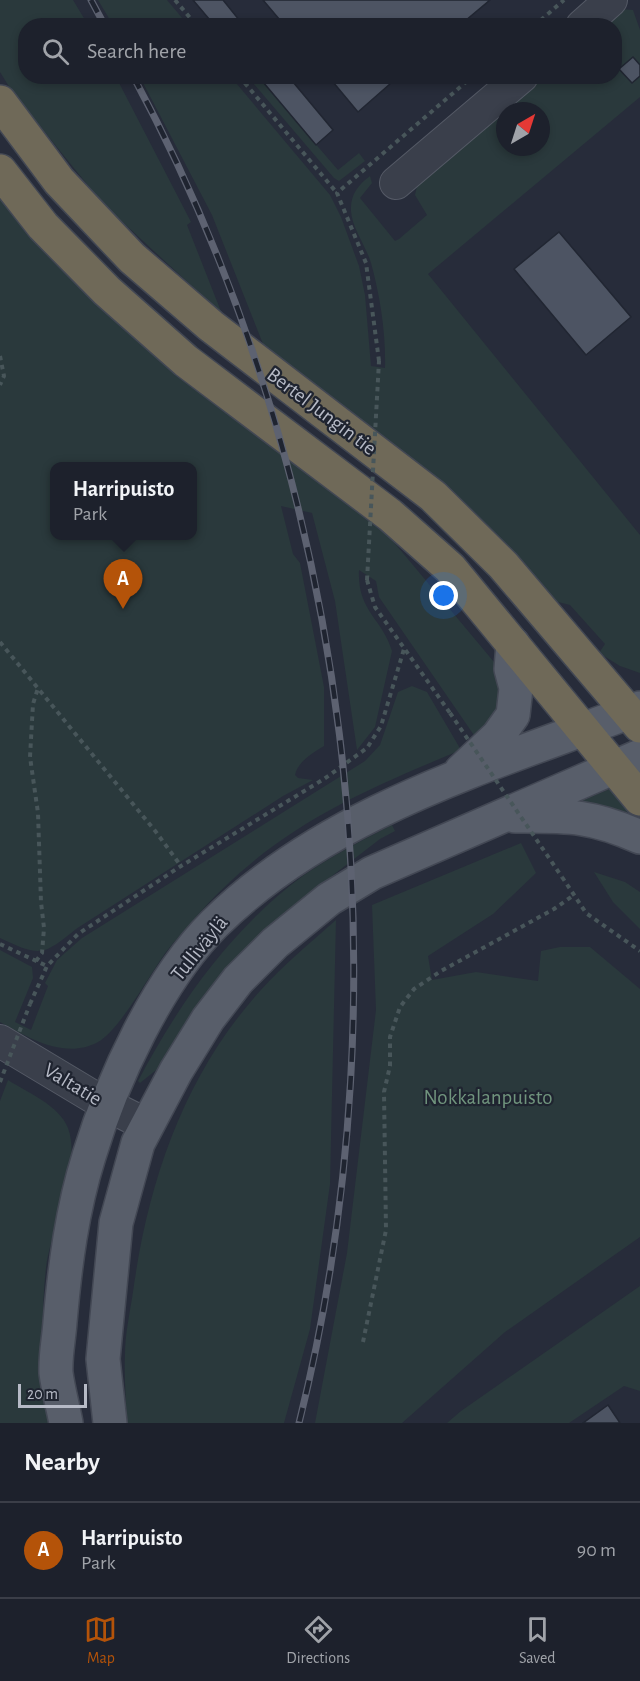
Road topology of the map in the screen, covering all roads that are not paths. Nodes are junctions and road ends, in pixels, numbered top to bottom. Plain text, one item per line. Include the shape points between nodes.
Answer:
1 (611, 0) edge
2 (591, 18) edge
3 (513, 84) edge
4 (0, 102) edge
5 (0, 171) edge
6 (396, 183) dead end
7 (513, 644) junction
8 (636, 715) edge
9 (583, 730) junction
10 (626, 761) edge
11 (448, 782) junction
12 (640, 799) edge
13 (505, 816) junction
14 (640, 837) edge
15 (0, 1041) edge
16 (105, 1104) junction
17 (147, 1125) junction
18 (66, 1423) edge
19 (110, 1423) edge

1 - 2 street
3 - 6 street
4 - 8 highway, Bertel Jungin tie via 59,181 132,258 211,326 433,496 503,565
5 - 7 highway, Bertel Jungin tie via 43,226 107,291 186,361 399,523 450,568
7 - 9 highway, Bertel Jungin tie
7 - 11 main road via 513,715 498,736
8 - 9 main road, Tulliväylä
9 - 10 highway, Bertel Jungin tie
9 - 11 main road, Tulliväylä
10 - 12 highway, Bertel Jungin tie
10 - 13 main road
11 - 16 main road, Tulliväylä via 338,832 294,857 213,925 182,963 140,1032
13 - 14 main road via 575,816
13 - 17 main road via 372,873 329,899 274,943 208,1019
15 - 16 street, Valtatie
16 - 17 street, Valtatie
16 - 18 main road, Tulliväylä via 78,1191 65,1267 56,1372
17 - 19 main road via 138,1143 116,1223 103,1359

